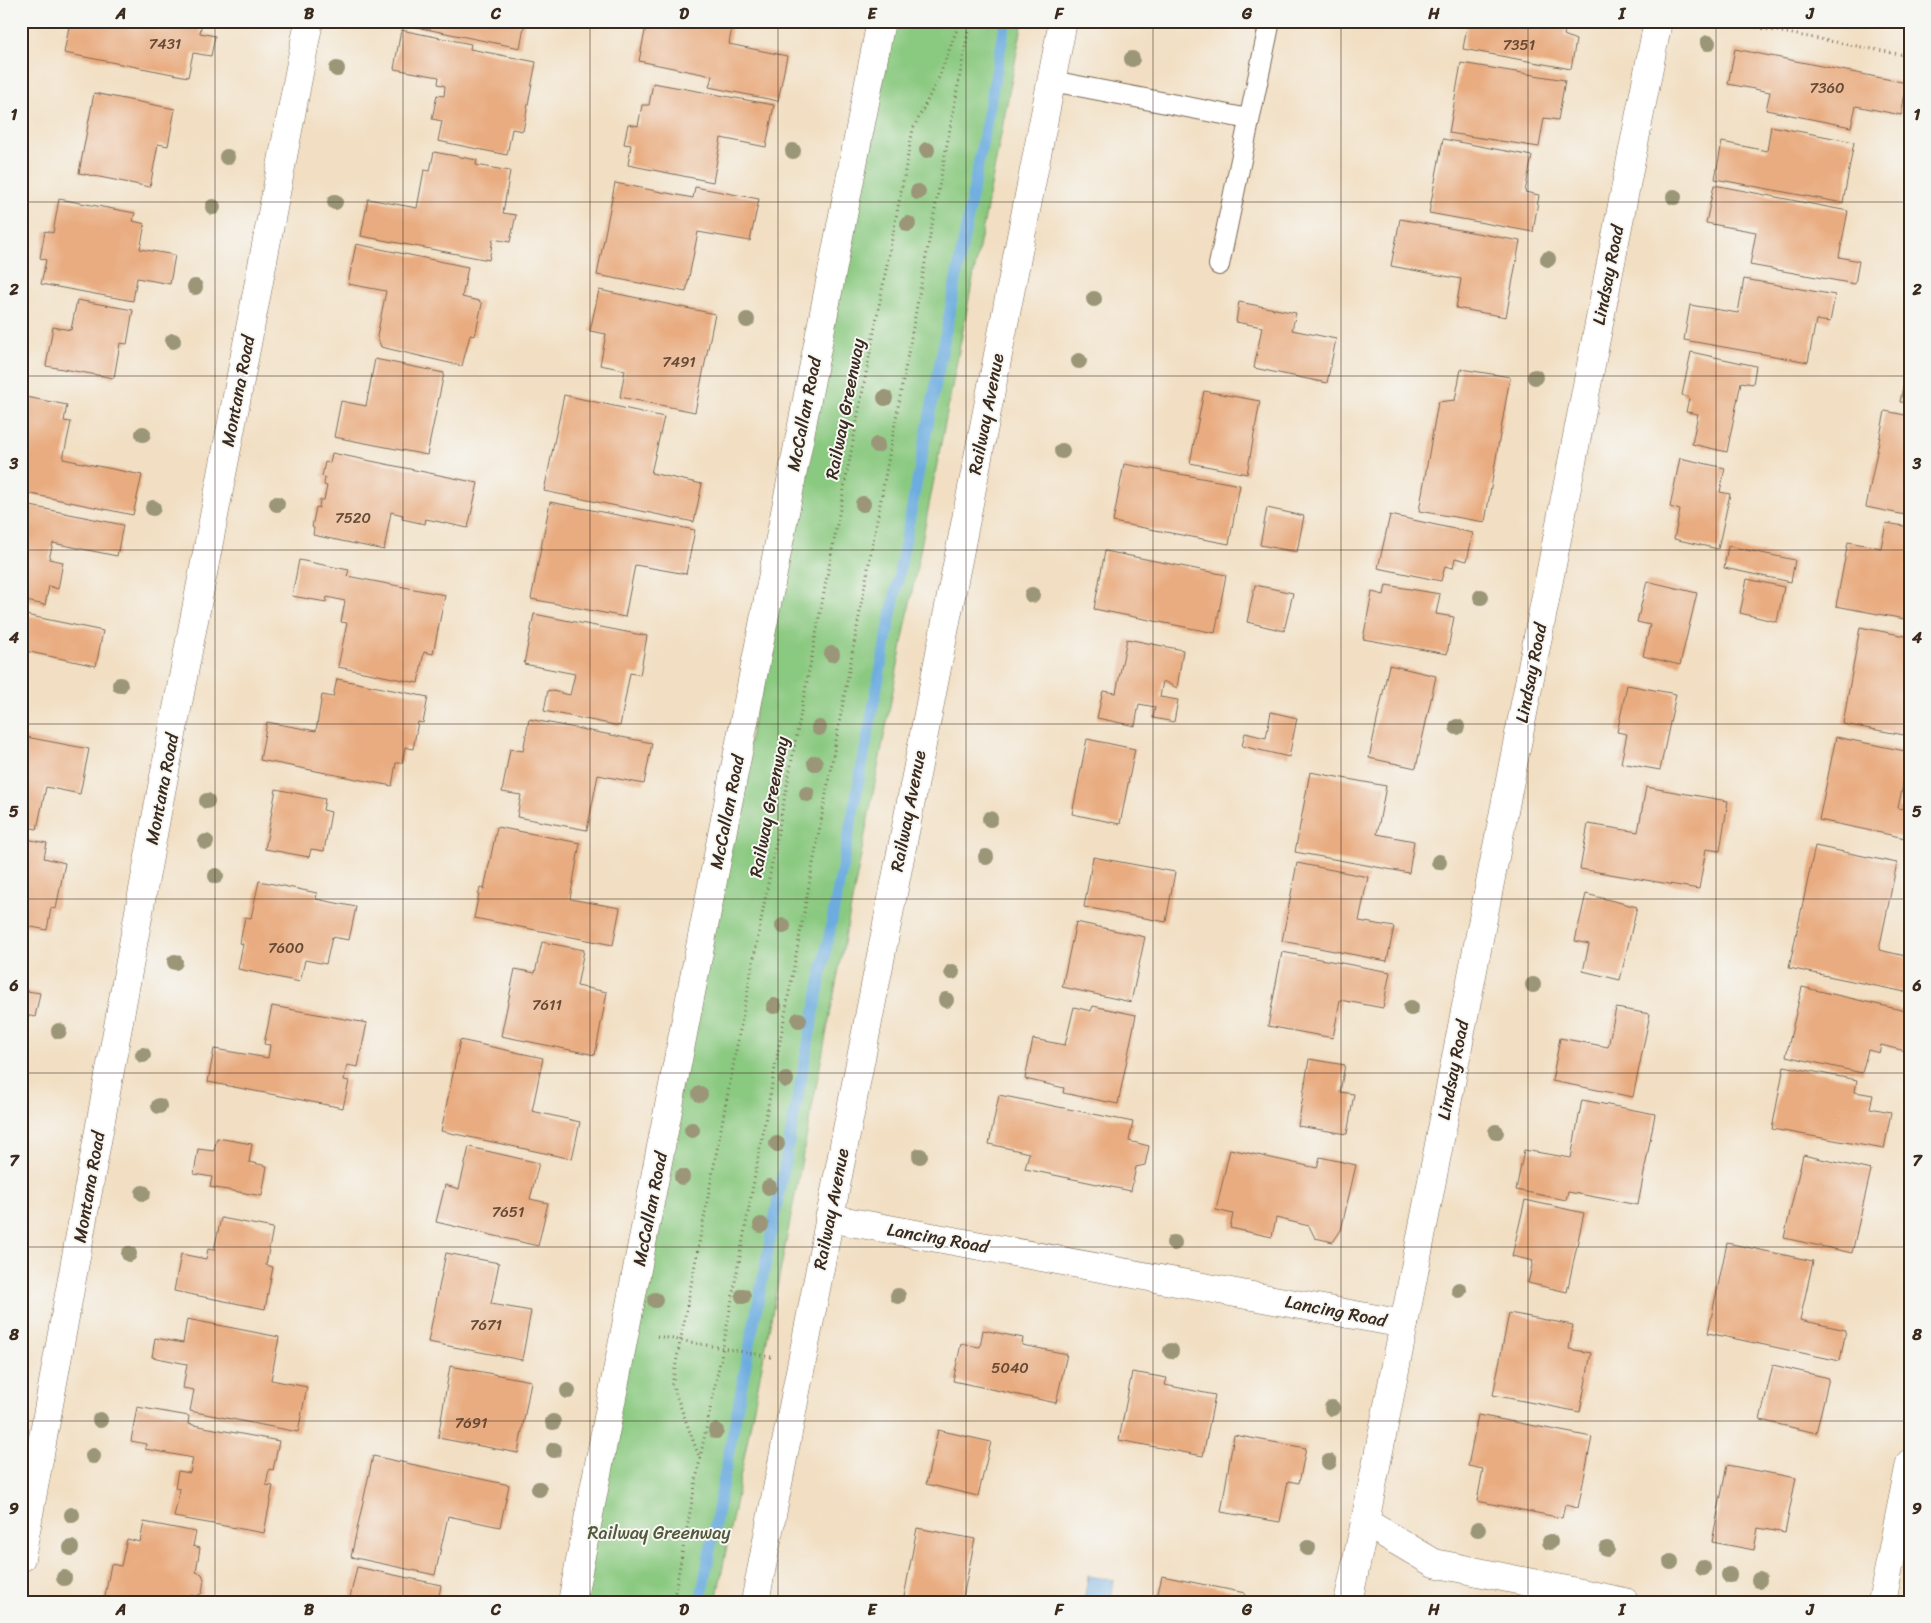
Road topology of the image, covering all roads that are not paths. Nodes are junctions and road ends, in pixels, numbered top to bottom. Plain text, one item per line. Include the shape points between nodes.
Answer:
1 (309, 21) edge
2 (881, 21) edge
3 (1063, 21) edge
4 (1270, 21) edge
5 (1658, 21) edge
6 (1052, 81) junction
7 (1250, 119) junction
8 (1219, 266) dead end
9 (829, 1218) junction
10 (1404, 1324) junction
11 (1910, 1463) edge
12 (1365, 1522) junction
13 (21, 1558) edge
14 (572, 1602) edge
15 (755, 1602) edge
16 (1348, 1602) edge
17 (1625, 1602) edge
18 (1882, 1602) edge

1 - 13 street, Montana Road via 159,804
2 - 14 street, McCallan Road
3 - 6 street, Railway Avenue
4 - 7 lane
5 - 10 street, Lindsay Road
6 - 7 lane
6 - 9 street, Railway Avenue
7 - 8 lane
9 - 10 street, Lancing Road
9 - 15 street, Railway Avenue
10 - 12 street, Lancing Road
11 - 18 street
12 - 16 street, Lancing Road
12 - 17 street via 1434,1563

